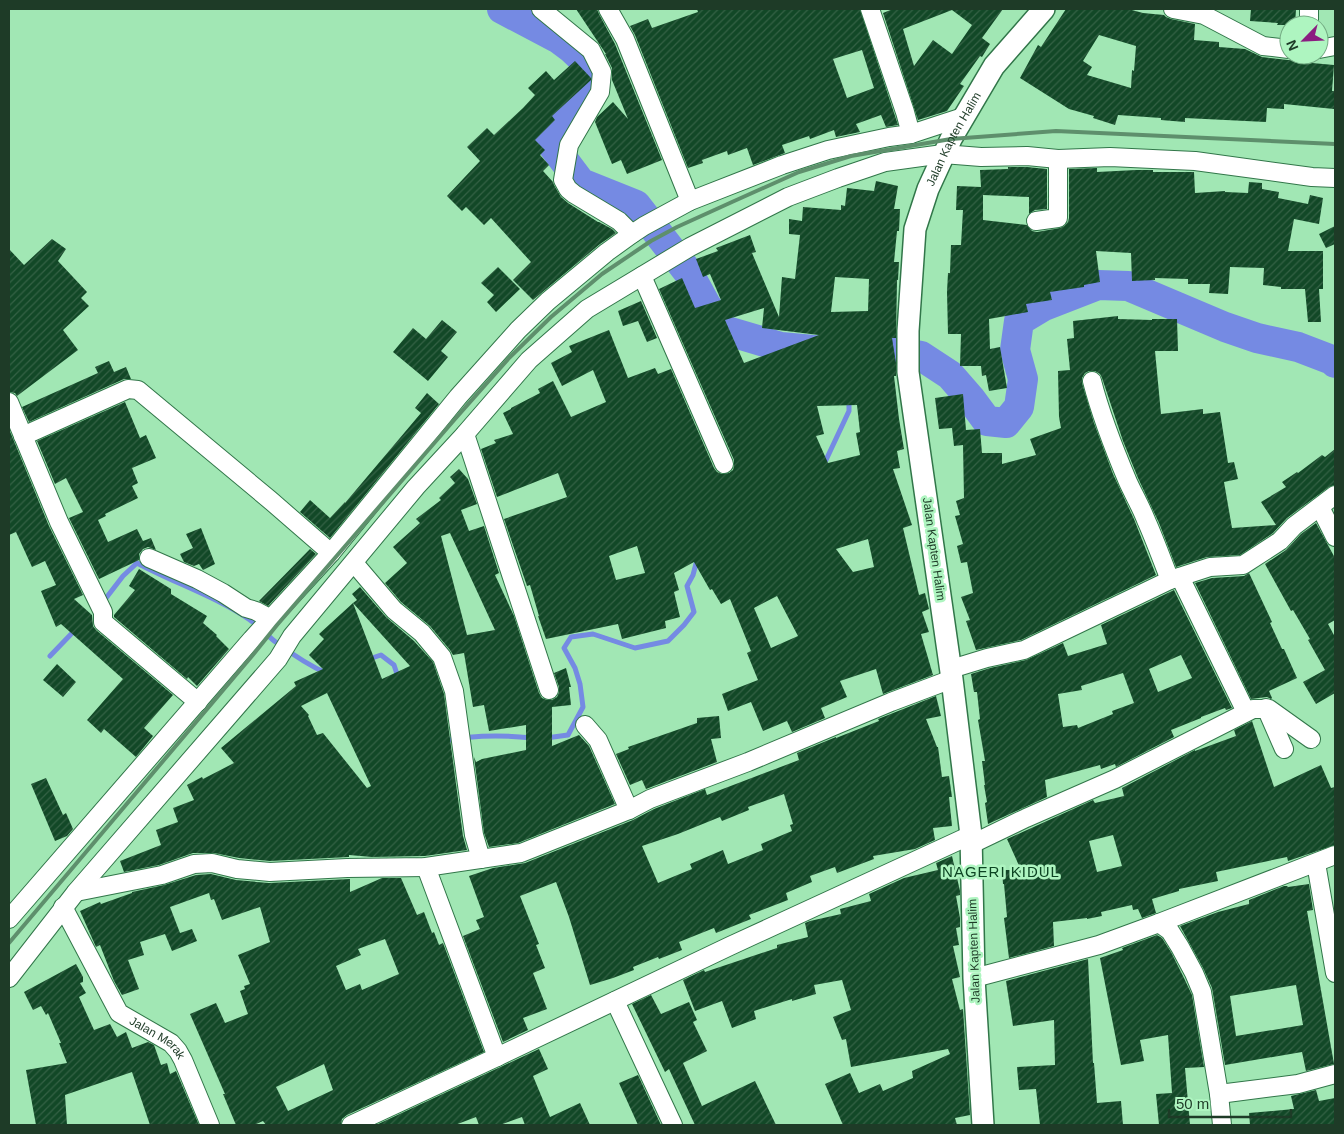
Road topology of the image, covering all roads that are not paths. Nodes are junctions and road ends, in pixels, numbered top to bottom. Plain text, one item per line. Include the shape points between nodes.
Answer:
1 (541, 9) edge
2 (608, 9) edge
3 (870, 9) edge
4 (1044, 9) edge
5 (1173, 9) edge
6 (1279, 48) edge
7 (963, 117) junction
8 (912, 134) junction
9 (943, 154) junction
10 (1058, 159) junction
11 (1335, 178) edge
12 (690, 201) junction
13 (1036, 221) dead end
14 (638, 230) junction
15 (642, 276) junction
16 (1092, 381) dead end
17 (9, 402) edge
18 (465, 434) junction
19 (23, 436) junction
20 (724, 464) dead end
21 (1335, 496) edge
22 (1320, 507) junction
23 (1335, 538) edge
24 (331, 552) junction
25 (149, 558) dead end
26 (354, 563) junction
27 (1175, 579) junction
28 (268, 622) junction
29 (951, 674) junction
30 (549, 690) dead end
31 (198, 702) junction
32 (1266, 708) junction
33 (1246, 712) junction
34 (585, 725) dead end
35 (1311, 739) dead end
36 (1284, 749) dead end
37 (629, 810) junction
38 (971, 840) junction
39 (1335, 855) edge
40 (481, 859) junction
41 (1316, 863) junction
42 (426, 867) junction
43 (76, 892) junction
44 (63, 907) junction
45 (9, 919) edge
46 (1159, 923) junction
47 (1335, 973) edge
48 (9, 978) edge
49 (974, 978) junction
50 (616, 1002) junction
51 (497, 1058) junction
52 (1335, 1074) edge
53 (1219, 1094) junction
54 (210, 1125) edge
55 (351, 1125) edge
56 (673, 1125) edge
57 (983, 1125) edge
58 (1222, 1125) edge

1 - 14 street via 591,50 602,72 600,92 569,145 563,180 574,194
2 - 12 street via 625,39
3 - 8 street
4 - 7 main road, Jalan Kapten Halim via 994,66
5 - 6 street via 1204,15 1263,46
7 - 8 street
7 - 9 main road, Jalan Kapten Halim
8 - 12 street via 828,150
9 - 10 street
9 - 15 street via 885,162 788,197 690,247
9 - 29 main road, Jalan Kapten Halim via 915,229 908,372
10 - 11 street via 1110,157 1194,161 1312,178
10 - 13 street via 1058,218
12 - 14 street
14 - 24 street via 548,301 518,330 458,397
15 - 18 street via 586,309 529,360
15 - 20 street
16 - 27 street via 1113,445
17 - 19 street
18 - 26 street via 416,487
18 - 30 street
19 - 24 street via 128,389 138,390
19 - 31 street via 103,612 102,622
21 - 22 street
22 - 23 street
22 - 27 street via 1280,541 1243,565 1210,567
24 - 28 street
25 - 28 street via 197,579
26 - 40 street via 394,610 422,633 442,657 454,691 474,835
26 - 43 street via 292,636 278,659
27 - 29 street via 1024,650 987,658
27 - 33 street
28 - 31 street
29 - 37 street
29 - 38 main road, Jalan Kapten Halim
31 - 45 street
32 - 33 street
32 - 35 street
32 - 36 street
33 - 38 street via 1115,779
34 - 37 street via 598,740
37 - 40 street via 521,853
38 - 49 main road, Jalan Kapten Halim
38 - 50 street via 730,946
39 - 41 street
40 - 42 street
41 - 46 street
41 - 47 street
42 - 43 street via 270,872 203,863 162,875
42 - 51 street
43 - 44 street
44 - 48 street
44 - 54 street, Jalan Merak via 119,1013 171,1043 178,1051
46 - 49 street via 1098,945
46 - 53 street via 1180,947 1202,992
49 - 57 main road, Jalan Kapten Halim
50 - 51 street
50 - 56 street
51 - 55 street
52 - 53 street via 1298,1084
53 - 58 street

